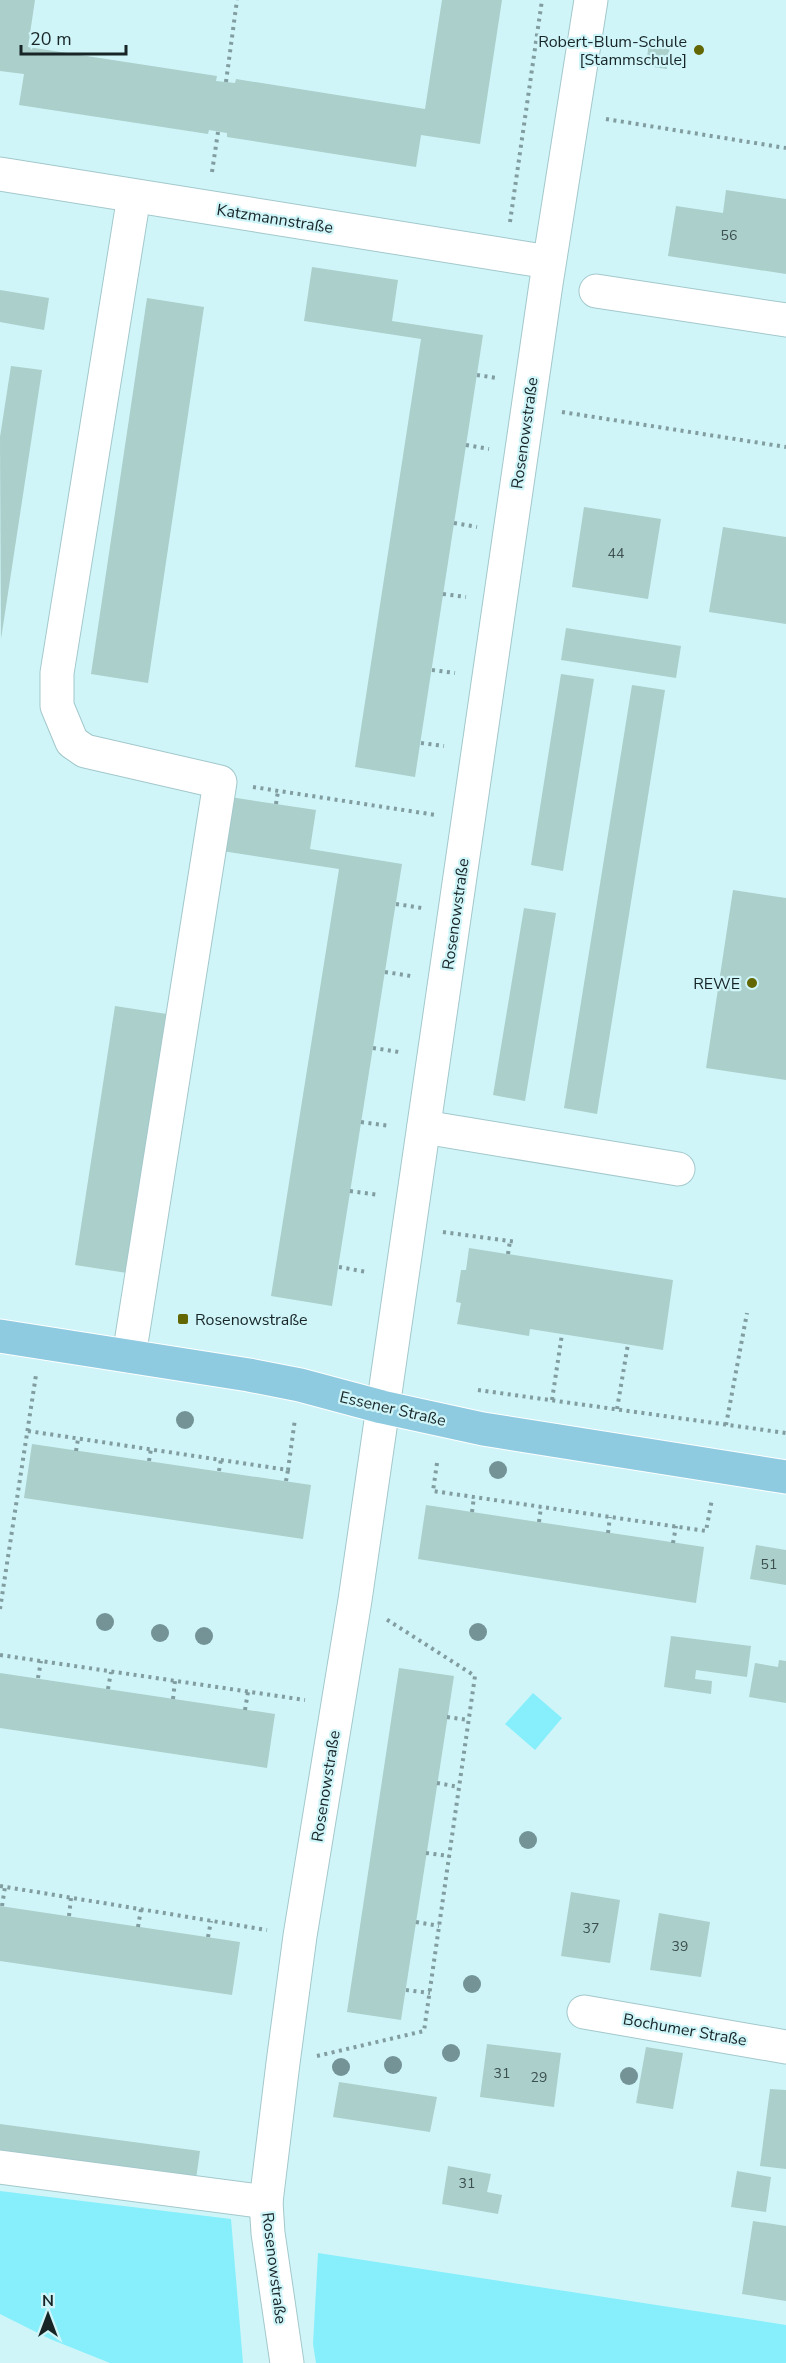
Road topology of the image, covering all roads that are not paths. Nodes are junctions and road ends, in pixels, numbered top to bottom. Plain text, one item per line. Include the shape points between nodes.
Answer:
1 (591, 0) edge
2 (0, 174) edge
3 (134, 196) junction
4 (549, 261) junction
5 (596, 291) dead end
6 (786, 320) edge
7 (424, 1127) junction
8 (678, 1169) dead end
9 (0, 1336) edge
10 (129, 1356) junction
11 (382, 1407) junction
12 (786, 1477) edge
13 (584, 2012) dead end
14 (786, 2047) edge
15 (0, 2168) edge
16 (266, 2202) junction
17 (287, 2363) edge

1 - 4 street, Rosenowstraße
2 - 3 street, Katzmannstraße
3 - 4 street, Katzmannstraße
3 - 10 street via 57,673 57,706 72,742 85,751 220,782
4 - 7 street, Rosenowstraße
5 - 6 street
7 - 8 street
7 - 11 street, Rosenowstraße
9 - 10 main road, Essener Straße
10 - 11 main road, Essener Straße via 300,1385
11 - 12 main road, Essener Straße via 483,1429
11 - 16 street, Rosenowstraße via 300,1936
13 - 14 street, Bochumer Straße
15 - 16 street
16 - 17 street, Rosenowstraße

